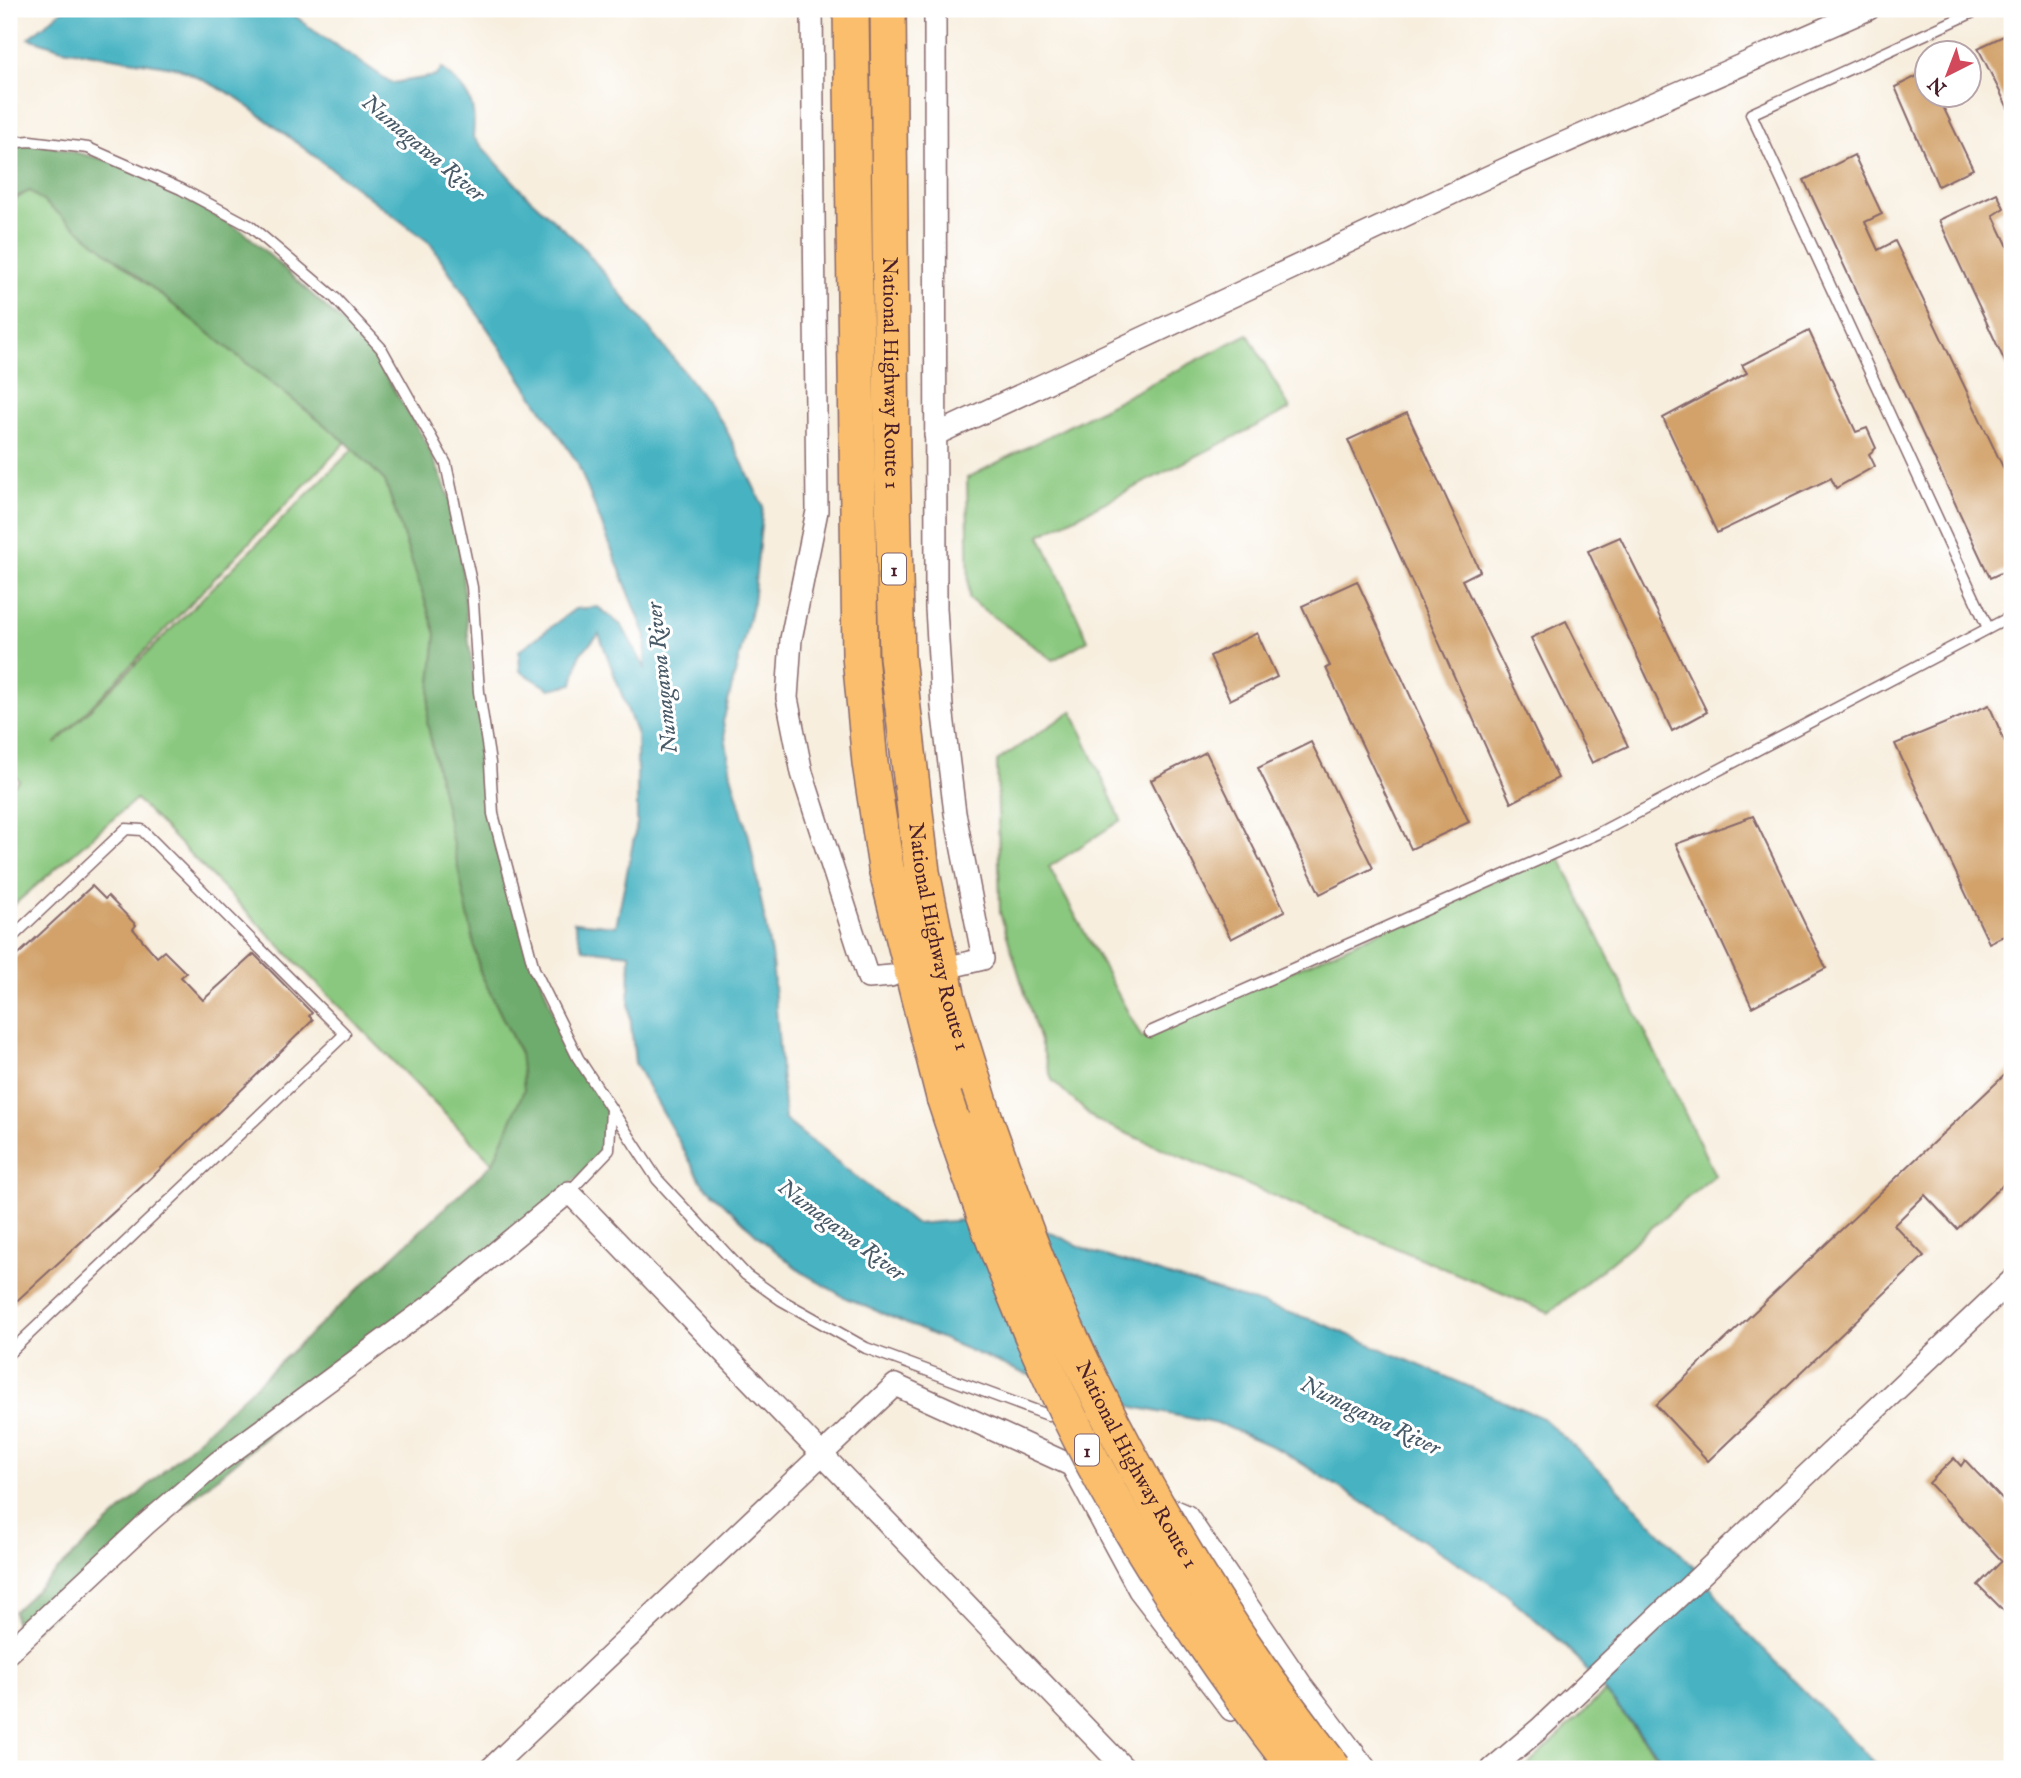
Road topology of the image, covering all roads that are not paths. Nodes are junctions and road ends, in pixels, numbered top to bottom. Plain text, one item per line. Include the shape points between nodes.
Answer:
1 (813, 9) edge
2 (851, 9) edge
3 (888, 9) edge
4 (935, 9) edge
5 (1869, 9) edge
6 (1980, 9) edge
7 (9, 143) edge
8 (935, 435) junction
9 (2012, 616) edge
10 (1988, 628) junction
11 (9, 940) edge
12 (958, 965) dead end
13 (891, 976) dead end
14 (1150, 1032) dead end
15 (611, 1109) junction
16 (569, 1192) junction
17 (2012, 1280) edge
18 (9, 1353) edge
19 (1048, 1415) dead end
20 (824, 1455) junction
21 (1072, 1466) junction
22 (9, 1652) edge
23 (490, 1769) edge
24 (1125, 1769) edge
25 (1277, 1769) edge
26 (1296, 1769) edge
27 (1334, 1769) edge
28 (1366, 1769) edge
29 (1492, 1769) edge

1 - 13 street via 817,511 791,639 787,698 802,773 868,978
2 - 26 highway, National Highway Route 1 / 1, bridge via 860,656 886,868 944,1097 1019,1306 1080,1437 1207,1650
3 - 27 highway, National Highway Route 1 / 1, bridge via 897,657 922,872 948,999 985,1119 1052,1296 1112,1423 1163,1518 1235,1631
4 - 8 street
5 - 8 street via 1511,166
6 - 10 lane via 1751,114
7 - 15 lane via 88,148 250,226 335,298 381,348 446,464 472,587 493,814 534,969 578,1058
8 - 12 street via 942,707 955,813 983,959
9 - 10 lane
10 - 14 lane via 1597,834
11 - 18 lane via 126,829 142,830 345,1034
15 - 16 lane via 609,1150
15 - 19 lane via 657,1179 746,1275 866,1348
16 - 20 street
16 - 22 street via 437,1301 218,1462
17 - 29 street
20 - 21 street via 895,1385
20 - 23 street
20 - 24 street
21 - 25 street via 1139,1590
21 - 28 street via 1186,1516 1301,1684

